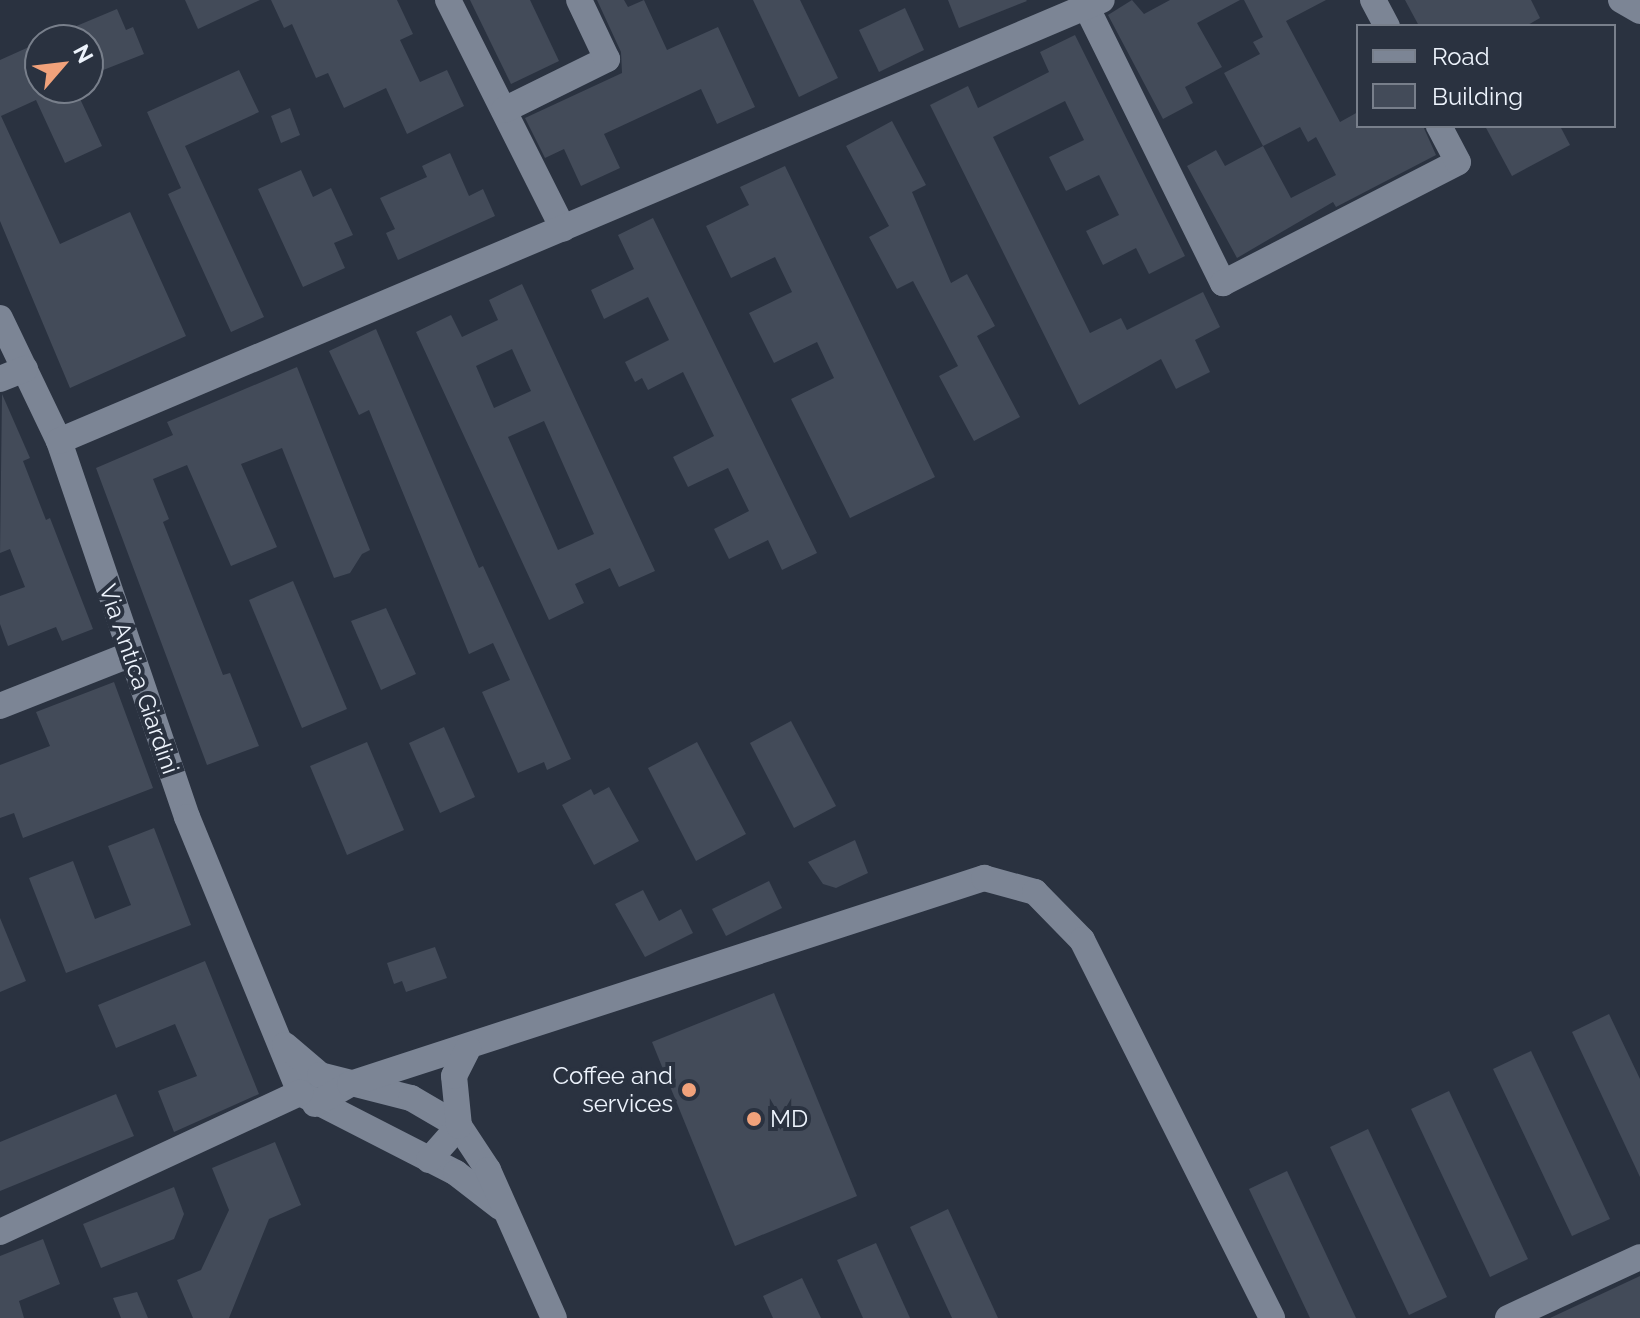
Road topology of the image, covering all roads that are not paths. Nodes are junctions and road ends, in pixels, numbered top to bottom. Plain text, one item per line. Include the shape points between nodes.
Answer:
1 (448, 0) edge
2 (579, 0) edge
3 (1373, 0) edge
4 (1621, 0) edge
5 (1091, 3) edge
6 (1640, 11) edge
7 (1386, 24) edge
8 (504, 110) junction
9 (1440, 128) edge
10 (563, 229) junction
11 (0, 318) edge
12 (25, 369) junction
13 (0, 379) edge
14 (59, 441) junction
15 (129, 655) junction
16 (0, 706) edge
17 (279, 1040) junction
18 (468, 1048) junction
19 (350, 1084) junction
20 (382, 1091) junction
21 (307, 1098) junction
22 (459, 1126) junction
23 (365, 1129) junction
24 (429, 1160) junction
25 (500, 1207) junction
26 (0, 1232) edge
27 (1640, 1257) edge
28 (554, 1318) edge
29 (1272, 1318) edge
30 (1508, 1318) edge

1 - 8 street
2 - 8 street via 607,59
3 - 7 street
4 - 6 street
5 - 9 street via 1223,283 1458,162
5 - 10 street
8 - 10 street
10 - 14 street
11 - 12 street, Via Antica Giardini
12 - 13 street
12 - 14 street, Via Antica Giardini
14 - 15 street, Via Antica Giardini
15 - 16 street
15 - 17 street, Via Antica Giardini via 187,817
17 - 19 street, Via Antica Giardini via 320,1075
17 - 21 street, Via Antica Giardini
18 - 19 street
18 - 22 street via 454,1076
18 - 29 street via 984,878 1035,892 1082,940 1119,1003
19 - 20 street, Via Antica Giardini
19 - 21 street
20 - 22 street, Via Antica Giardini via 411,1098
20 - 23 street via 369,1108
21 - 23 street
21 - 26 street
22 - 24 street
22 - 25 street, Via Antica Giardini via 488,1170
23 - 24 street
24 - 25 street
25 - 28 street, Via Antica Giardini
27 - 30 street

